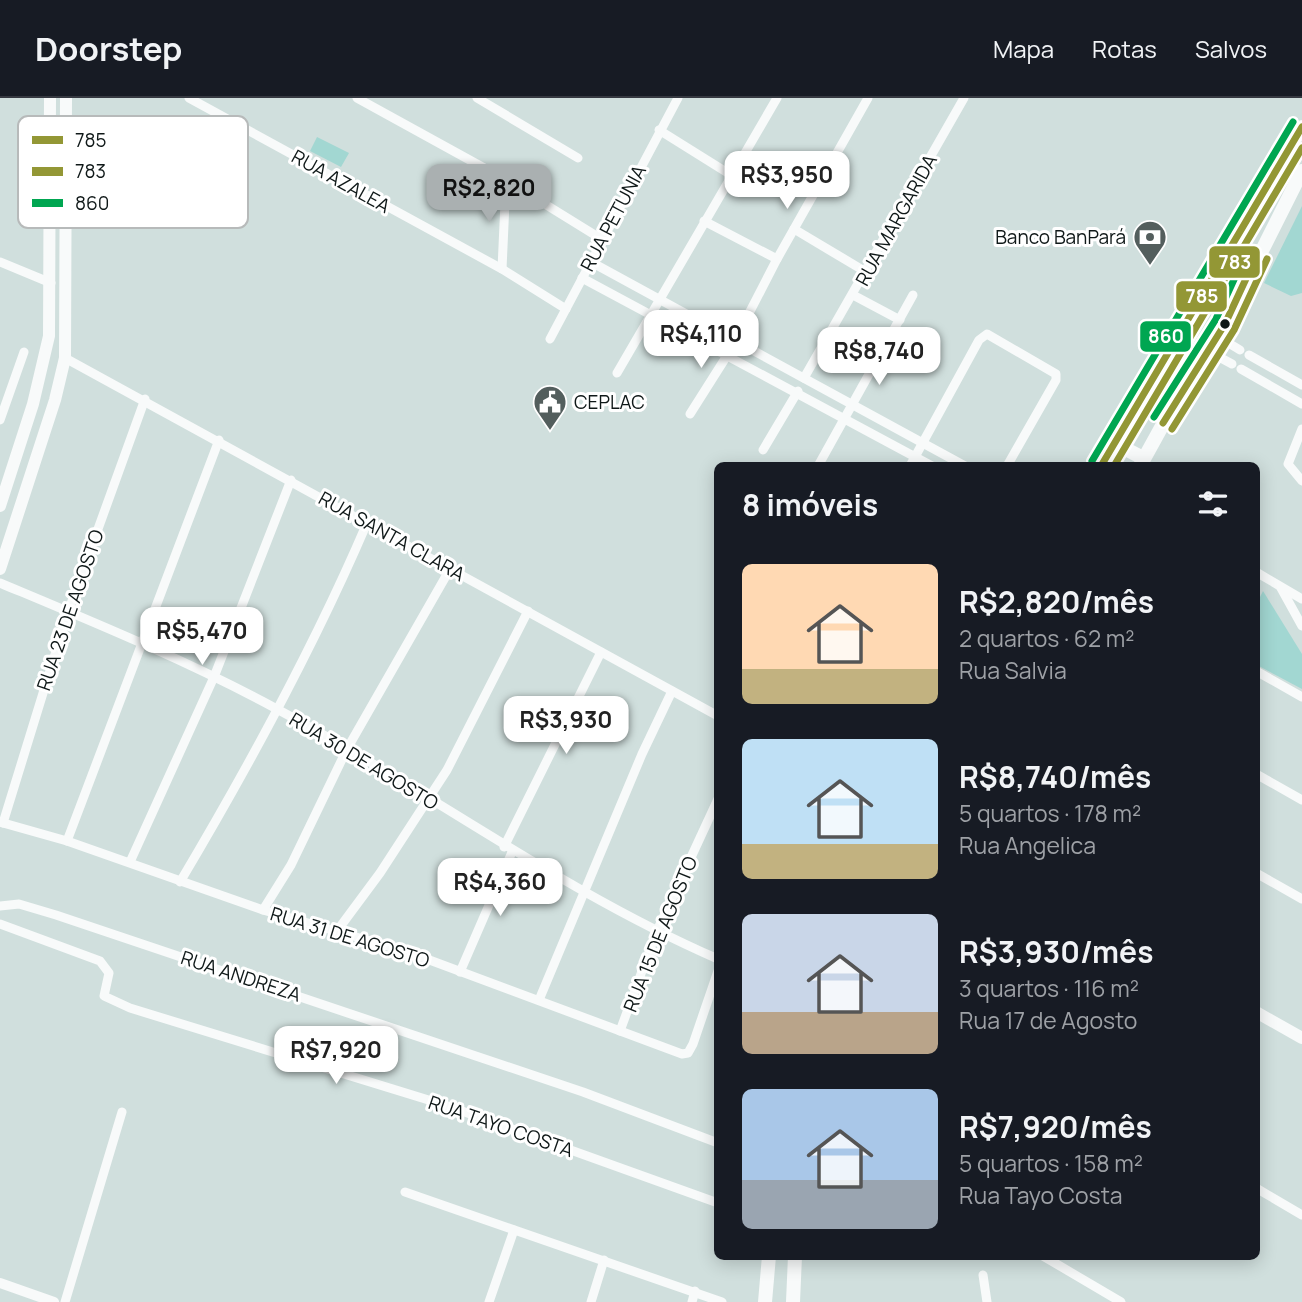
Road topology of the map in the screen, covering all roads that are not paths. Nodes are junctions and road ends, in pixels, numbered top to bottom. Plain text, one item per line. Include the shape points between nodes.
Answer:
1 (50, 98) edge
2 (66, 98) edge
3 (189, 98) edge
4 (358, 98) edge
5 (477, 98) edge
6 (678, 98) edge
7 (777, 98) edge
8 (869, 98) edge
9 (964, 98) edge
10 (50, 116) edge
11 (66, 116) edge
12 (222, 116) edge
13 (1302, 127) edge
14 (248, 130) edge
15 (659, 130) junction
16 (578, 158) dead end
17 (1302, 172) edge
18 (731, 175) junction
19 (506, 180) junction
20 (704, 220) junction
21 (51, 228) edge
22 (66, 228) edge
23 (794, 229) junction
24 (603, 240) junction
25 (777, 259) junction
26 (0, 262) edge
27 (591, 262) junction
28 (502, 270) junction
29 (866, 272) junction
30 (582, 278) junction
31 (51, 283) junction
32 (853, 295) junction
33 (914, 295) dead end
34 (658, 298) junction
35 (566, 309) junction
36 (651, 312) junction
37 (900, 320) junction
38 (1217, 336) junction
39 (550, 340) dead end
40 (736, 341) junction
41 (1208, 351) junction
42 (24, 352) dead end
43 (728, 354) junction
44 (65, 358) junction
45 (1261, 362) junction
46 (617, 373) dead end
47 (1251, 375) junction
48 (804, 377) junction
49 (1302, 385) edge
50 (798, 391) junction
51 (145, 400) junction
52 (1302, 404) edge
53 (853, 405) junction
54 (690, 414) dead end
55 (845, 418) junction
56 (0, 420) edge
57 (1302, 429) edge
58 (219, 440) junction
59 (922, 443) junction
60 (1114, 443) junction
61 (763, 450) dead end
62 (916, 456) junction
63 (820, 462) edge
64 (912, 462) edge
65 (926, 462) edge
66 (958, 462) edge
67 (1009, 462) edge
68 (1103, 462) edge
69 (1141, 462) edge
70 (291, 480) junction
71 (1302, 481) edge
72 (0, 506) edge
73 (367, 523) junction
74 (0, 569) edge
75 (450, 569) junction
76 (1260, 574) edge
77 (0, 583) edge
78 (1280, 586) junction
79 (1302, 599) edge
80 (528, 611) junction
81 (68, 612) junction
82 (1302, 626) edge
83 (141, 641) junction
84 (601, 652) junction
85 (1260, 673) edge
86 (214, 677) junction
87 (672, 691) junction
88 (1302, 697) edge
89 (276, 708) junction
90 (714, 714) edge
91 (346, 749) junction
92 (1260, 776) edge
93 (428, 799) junction
94 (1302, 800) edge
95 (714, 808) edge
96 (1, 822) edge
97 (67, 841) junction
98 (508, 849) junction
99 (130, 862) junction
100 (1260, 875) edge
101 (180, 882) junction
102 (586, 891) junction
103 (1302, 899) edge
104 (0, 906) edge
105 (263, 911) junction
106 (0, 924) edge
107 (337, 931) junction
108 (656, 933) junction
109 (714, 957) edge
110 (460, 972) junction
111 (714, 983) edge
112 (539, 1000) junction
113 (1260, 1014) edge
114 (620, 1031) junction
115 (1302, 1038) edge
116 (122, 1112) dead end
117 (714, 1142) edge
118 (1260, 1190) edge
119 (405, 1192) dead end
120 (714, 1202) edge
121 (1302, 1215) edge
122 (514, 1230) junction
123 (604, 1260) junction
124 (769, 1260) edge
125 (795, 1260) edge
126 (1050, 1260) edge
127 (983, 1275) dead end
128 (0, 1283) edge
129 (695, 1291) junction
130 (54, 1302) edge
131 (65, 1302) edge
132 (489, 1302) edge
133 (590, 1302) edge
134 (692, 1302) edge
135 (722, 1302) edge
136 (765, 1302) edge
137 (793, 1302) edge
138 (986, 1302) edge
139 (1121, 1302) edge

1 - 10 main road
2 - 11 main road
3 - 12 street, RUA AZALEA
4 - 19 street
5 - 16 street
6 - 15 street, RUA PETUNIA
7 - 18 street
8 - 23 street
9 - 29 street, RUA MARGARIDA
13 - 60 main road
14 - 28 street, RUA AZALEA
15 - 18 street
15 - 24 street, RUA PETUNIA
17 - 38 main road
18 - 20 street
19 - 24 street
19 - 28 street
20 - 25 street
20 - 34 street
21 - 31 main road
22 - 44 main road
23 - 25 street
23 - 29 street
24 - 27 street, RUA PETUNIA
25 - 40 street
26 - 31 street
27 - 30 street, RUA PETUNIA
27 - 34 street
28 - 35 street, RUA AZALEA
29 - 32 street, RUA MARGARIDA
30 - 35 street, RUA PETUNIA
30 - 36 street
31 - 72 main road via 46,360
32 - 37 street
32 - 48 street, RUA MARGARIDA
33 - 37 street
34 - 36 street
34 - 40 street
35 - 39 street, RUA PETUNIA
36 - 43 street
36 - 46 street
37 - 53 street
38 - 41 main road
38 - 45 street
40 - 43 street
40 - 48 street
41 - 47 street
41 - 69 main road
42 - 56 street
43 - 50 street
43 - 54 street
44 - 51 street, RUA SANTA CLARA
44 - 74 main road
45 - 47 street
45 - 49 street
47 - 52 street
48 - 53 street
50 - 55 street
50 - 61 street
51 - 58 street, RUA SANTA CLARA
51 - 81 street, RUA 23 DE AGOSTO
53 - 55 street
53 - 59 street
55 - 62 street
55 - 63 street
57 - 71 street via 1288,464
58 - 70 street, RUA SANTA CLARA
58 - 83 street
59 - 62 street
59 - 66 street
59 - 67 street via 979,340 984,334 993,335 1053,369 1056,380
60 - 68 main road
60 - 69 main road
62 - 64 street
62 - 65 street
70 - 73 street, RUA SANTA CLARA
70 - 86 street
73 - 75 street, RUA SANTA CLARA
73 - 89 street
75 - 80 street, RUA SANTA CLARA
75 - 91 street
76 - 78 street
77 - 81 street, RUA 30 DE AGOSTO
78 - 79 street
78 - 82 street
80 - 84 street, RUA SANTA CLARA
80 - 93 street via 472,726
81 - 83 street, RUA 30 DE AGOSTO
81 - 96 street, RUA 23 DE AGOSTO
83 - 86 street, RUA 30 DE AGOSTO
83 - 97 street
84 - 87 street, RUA SANTA CLARA
84 - 98 street
85 - 88 street
86 - 89 street, RUA 30 DE AGOSTO
86 - 99 street
87 - 90 street, RUA SANTA CLARA
87 - 102 street
89 - 91 street, RUA 30 DE AGOSTO
89 - 101 street
91 - 93 street, RUA 30 DE AGOSTO
91 - 105 street
92 - 94 street
93 - 98 street, RUA 30 DE AGOSTO
93 - 107 street
95 - 108 street, RUA 15 DE AGOSTO
96 - 97 street, RUA 31 DE AGOSTO
97 - 99 street, RUA 31 DE AGOSTO
98 - 102 street, RUA 30 DE AGOSTO
98 - 110 street
99 - 101 street, RUA 31 DE AGOSTO
100 - 103 street
101 - 105 street, RUA 31 DE AGOSTO
102 - 108 street, RUA 30 DE AGOSTO
102 - 112 street
104 - 117 street, RUA ANDREZA via 19,904 56,915 340,1009
105 - 107 street, RUA 31 DE AGOSTO
106 - 120 street, RUA TAYO COSTA via 100,961 109,973 104,996 130,1008 448,1106
107 - 110 street, RUA 31 DE AGOSTO
108 - 109 street, RUA 30 DE AGOSTO
108 - 114 street, RUA 15 DE AGOSTO
110 - 112 street, RUA 31 DE AGOSTO
111 - 114 street, RUA 31 DE AGOSTO via 688,1053
112 - 114 street, RUA 31 DE AGOSTO
113 - 115 main road
116 - 131 street
118 - 121 street
119 - 122 street
122 - 123 street
122 - 132 street
123 - 129 street
123 - 133 street
124 - 136 main road
125 - 137 main road
126 - 139 street
127 - 138 street
128 - 130 street
129 - 134 street
129 - 135 street

